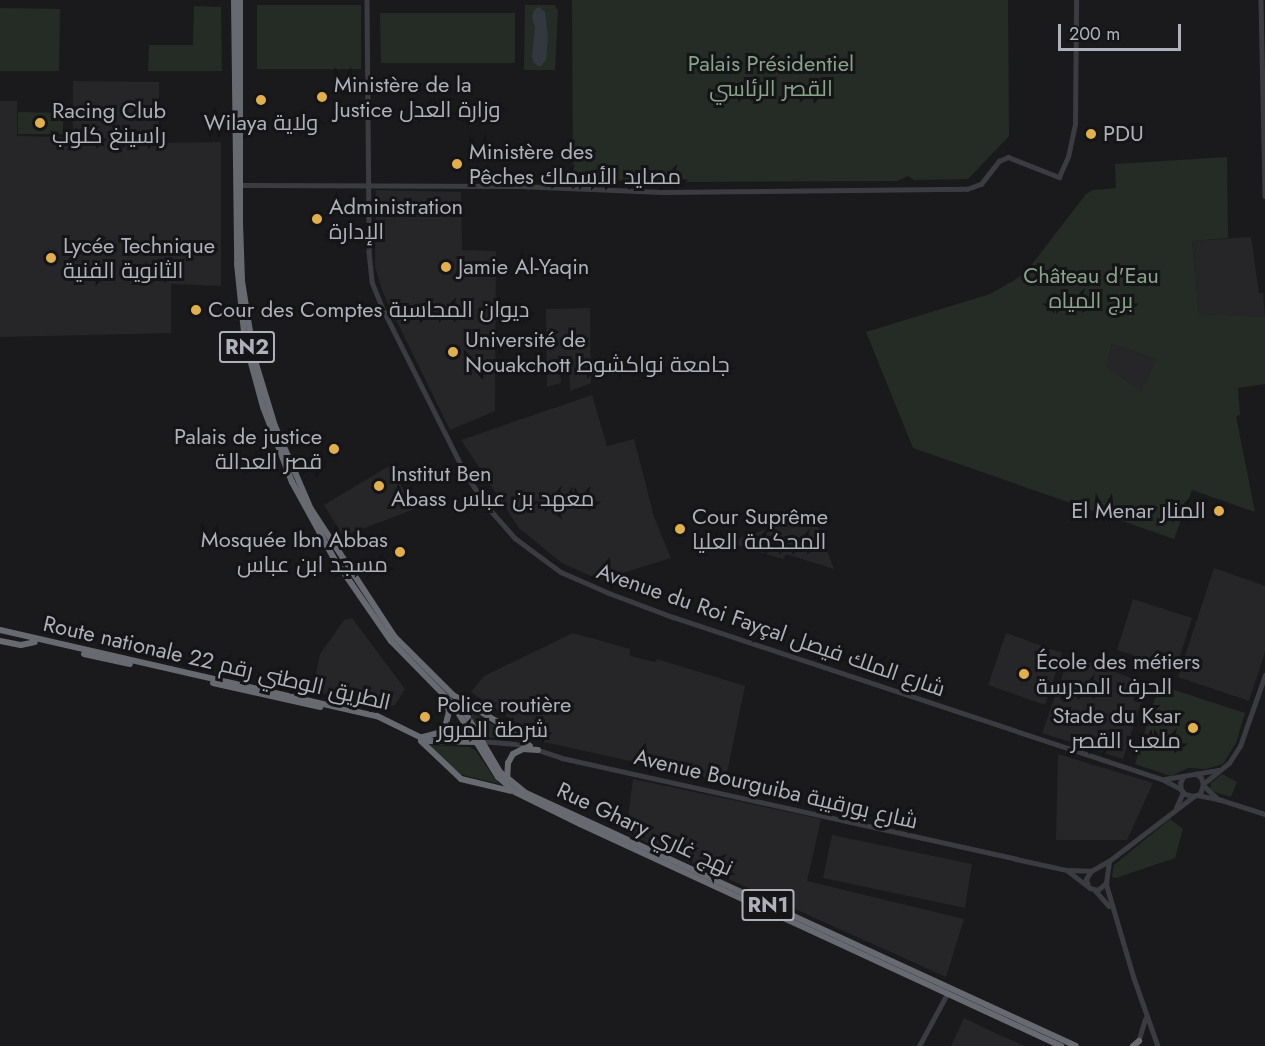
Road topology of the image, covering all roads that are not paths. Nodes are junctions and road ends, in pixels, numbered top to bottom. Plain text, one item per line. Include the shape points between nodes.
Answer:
1 (234, 0) edge
2 (240, 0) edge
3 (368, 0) edge
4 (1076, 0) edge
5 (1261, 0) edge
6 (237, 184) junction
7 (368, 186) junction
8 (1265, 196) edge
9 (0, 630) edge
10 (0, 641) edge
11 (35, 642) junction
12 (1265, 675) edge
13 (442, 692) junction
14 (456, 697) junction
15 (404, 730) junction
16 (415, 735) junction
17 (477, 742) junction
18 (530, 746) junction
19 (538, 750) junction
20 (1221, 769) junction
21 (1196, 774) junction
22 (1184, 776) junction
23 (1164, 780) junction
24 (504, 784) junction
25 (1203, 784) junction
26 (1182, 791) junction
27 (1196, 796) junction
28 (1218, 799) junction
29 (1173, 813) junction
30 (1265, 814) edge
31 (1109, 861) junction
32 (1067, 870) junction
33 (1093, 870) junction
34 (1106, 880) junction
35 (1088, 886) junction
36 (1095, 890) junction
37 (1112, 910) junction
38 (947, 994) junction
39 (1145, 1010) junction
40 (1003, 1016) junction
41 (1136, 1044) edge
42 (919, 1046) edge
43 (1060, 1046) edge
44 (1076, 1046) edge
45 (1158, 1046) edge

1 - 6 highway, RN2
2 - 6 highway, RN2
3 - 7 street, Avenue du Roi Fayçal شارع الملك فيصل
4 - 7 street via 1075,124 1059,177 1008,156 999,161 981,184 967,189 661,192 519,186
5 - 8 street
6 - 7 street
6 - 13 highway, RN2 via 237,264 245,341 280,454 315,525 357,594 391,641
6 - 14 highway, RN2 via 242,281 251,341 268,406 297,479 337,552 383,621 416,661
7 - 23 street, Avenue du Roi Fayçal شارع الملك فيصل via 370,266 378,300 474,488 492,513 534,554 578,581 673,617
9 - 11 highway, Route nationale 22 الطريق الوطني رقم
9 - 15 highway, Route nationale 22 الطريق الوطني رقم via 358,712
10 - 11 highway via 21,645
11 - 15 highway, Route nationale 22 الطريق الوطني رقم via 349,713
12 - 20 street via 1240,746
13 - 16 highway via 449,711 447,724 434,735
13 - 17 highway, RN2
14 - 17 highway, RN2
14 - 18 highway
15 - 16 highway
16 - 17 highway via 437,743
16 - 24 highway via 461,779
17 - 18 street, Avenue Bourguiba شارع بورقيبة
17 - 24 highway, Rue Ghary نهج غاري / RN1
18 - 19 street, Avenue Bourguiba شارع بورقيبة
19 - 24 highway via 523,749 513,754
19 - 32 street, Avenue Bourguiba شارع بورقيبة
20 - 21 street
20 - 25 street
21 - 22 street
21 - 25 street
22 - 23 street
22 - 26 street via 1180,782
23 - 26 street, Avenue du Roi Fayçal شارع الملك فيصل
24 - 38 highway, Rue Ghary نهج غاري / RN1
24 - 40 highway, Rue Ghary نهج غاري / RN1
25 - 27 street
25 - 28 street
26 - 27 street
26 - 29 street
27 - 28 street
27 - 29 street
28 - 30 street
29 - 31 street
31 - 33 street
31 - 34 street
32 - 33 street, Avenue Bourguiba شارع بورقيبة
32 - 35 street, Avenue Bourguiba شارع بورقيبة
33 - 34 street via 1102,871
33 - 35 street via 1086,879
34 - 36 street
34 - 37 street
35 - 36 street
36 - 37 street
37 - 39 street
38 - 40 highway, Rue Ghary نهج غاري / RN1
38 - 42 street
39 - 41 street via 1144,1028
39 - 45 street
40 - 43 highway, Rue Ghary نهج غاري / RN1
40 - 44 highway, Rue Ghary نهج غاري / RN1

